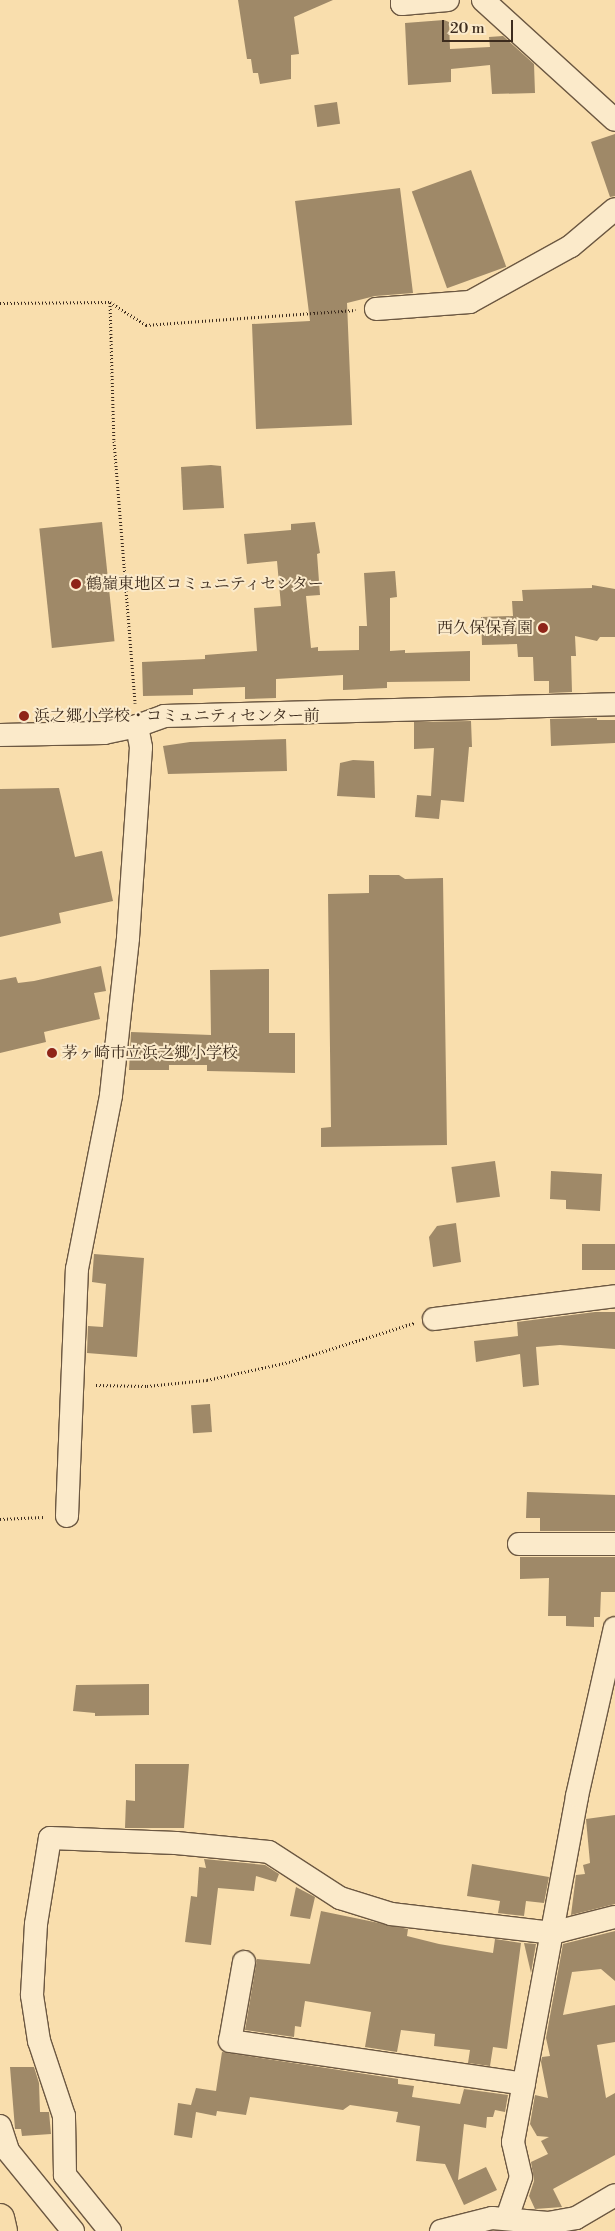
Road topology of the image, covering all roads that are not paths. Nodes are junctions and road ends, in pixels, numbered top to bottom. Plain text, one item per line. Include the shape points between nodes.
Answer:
1 (402, 0) edge
2 (448, 0) edge
3 (483, 0) edge
4 (615, 120) edge
5 (615, 209) edge
6 (376, 309) road end
7 (615, 704) edge
8 (137, 726) junction
9 (0, 735) edge
10 (615, 1296) edge
11 (434, 1319) road end
12 (67, 1516) road end
13 (519, 1544) dead end
14 (615, 1544) edge
15 (615, 1628) edge
16 (606, 1712) edge
17 (615, 1917) edge
18 (552, 1933) junction
19 (244, 1962) dead end
20 (524, 2084) junction
21 (0, 2126) edge
22 (615, 2195) edge
23 (0, 2218) edge
24 (517, 2223) edge
25 (3, 2231) edge
26 (74, 2231) edge
27 (110, 2231) edge
28 (441, 2231) edge

1 - 2 street via 402,4
3 - 4 street
5 - 6 street via 571,246 470,302
7 - 8 street via 164,716
8 - 9 street via 104,733
8 - 12 street via 141,747 128,938 111,1095 77,1269
10 - 11 street
13 - 14 street
15 - 16 street via 610,1637
16 - 18 street
17 - 18 street
18 - 20 street
18 - 27 street via 391,1914 340,1898 269,1852 176,1843 50,1838 36,1924 32,1995 38,2032 64,2116 65,2175
19 - 20 street via 230,2041
20 - 24 street via 513,2142 520,2177
21 - 26 street via 8,2151
22 - 24 street via 576,2218 548,2223
23 - 25 highway
24 - 28 street via 476,2220

